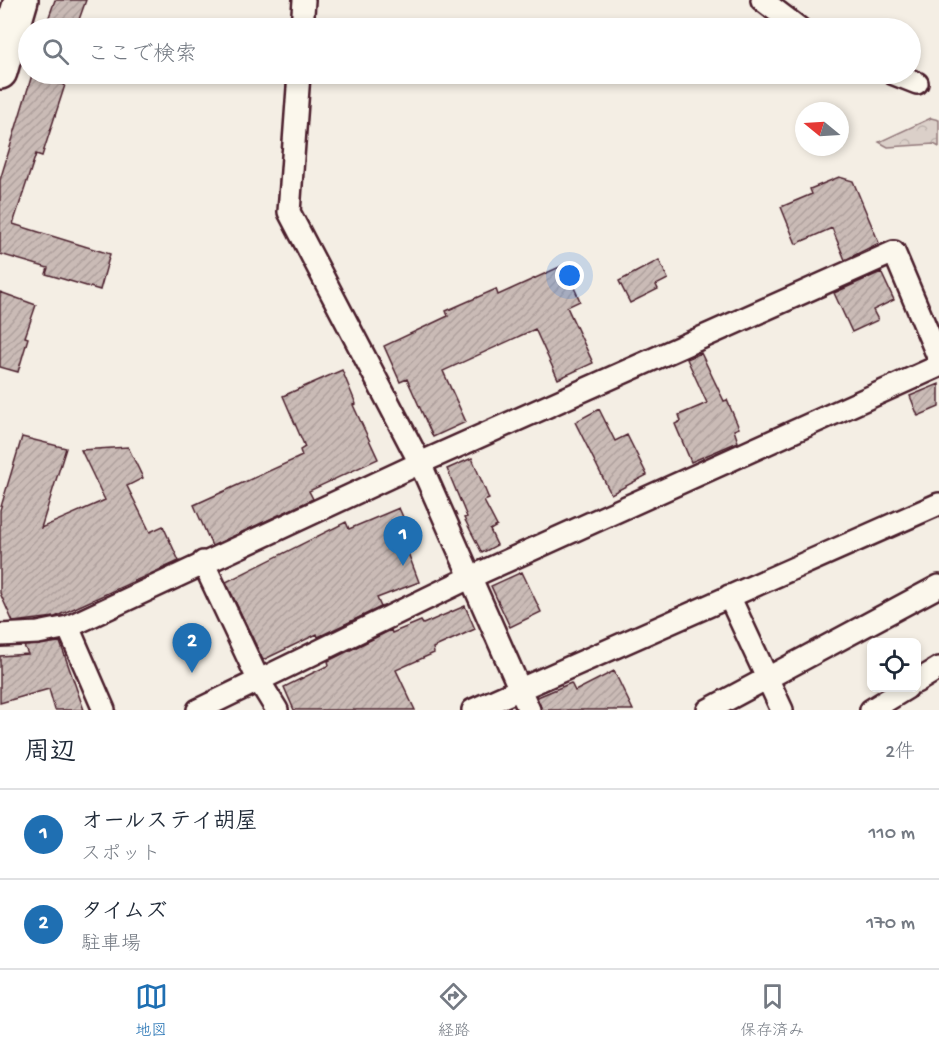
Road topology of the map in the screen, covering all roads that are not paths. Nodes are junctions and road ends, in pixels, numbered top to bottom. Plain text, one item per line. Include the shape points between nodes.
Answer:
1 (21, 0) edge
2 (304, 0) edge
3 (762, 0) edge
4 (303, 18) edge
5 (786, 18) edge
6 (0, 72) edge
7 (298, 84) edge
8 (939, 359) edge
9 (939, 366) edge
10 (420, 463) junction
11 (939, 504) edge
12 (202, 562) junction
13 (471, 577) junction
14 (939, 586) edge
15 (729, 596) junction
16 (68, 627) junction
17 (0, 635) edge
18 (939, 668) edge
19 (768, 676) junction
20 (258, 679) junction
21 (921, 679) edge
22 (521, 689) junction
23 (899, 692) edge
24 (104, 710) edge
25 (198, 710) edge
26 (278, 710) edge
27 (473, 710) edge
28 (530, 710) edge
29 (708, 710) edge
30 (782, 710) edge
31 (871, 710) edge

1 - 6 highway
2 - 4 street
3 - 5 street
7 - 10 street via 290,212
8 - 10 street via 894,252
9 - 13 street
10 - 12 street
10 - 13 street
11 - 15 street
12 - 16 street
12 - 20 street
13 - 20 street
13 - 22 street
14 - 19 street
15 - 19 street
15 - 22 street
16 - 17 street
16 - 24 street
18 - 21 street
19 - 29 street
19 - 30 street
20 - 25 street
20 - 26 street
22 - 27 street
22 - 28 street
23 - 31 street

